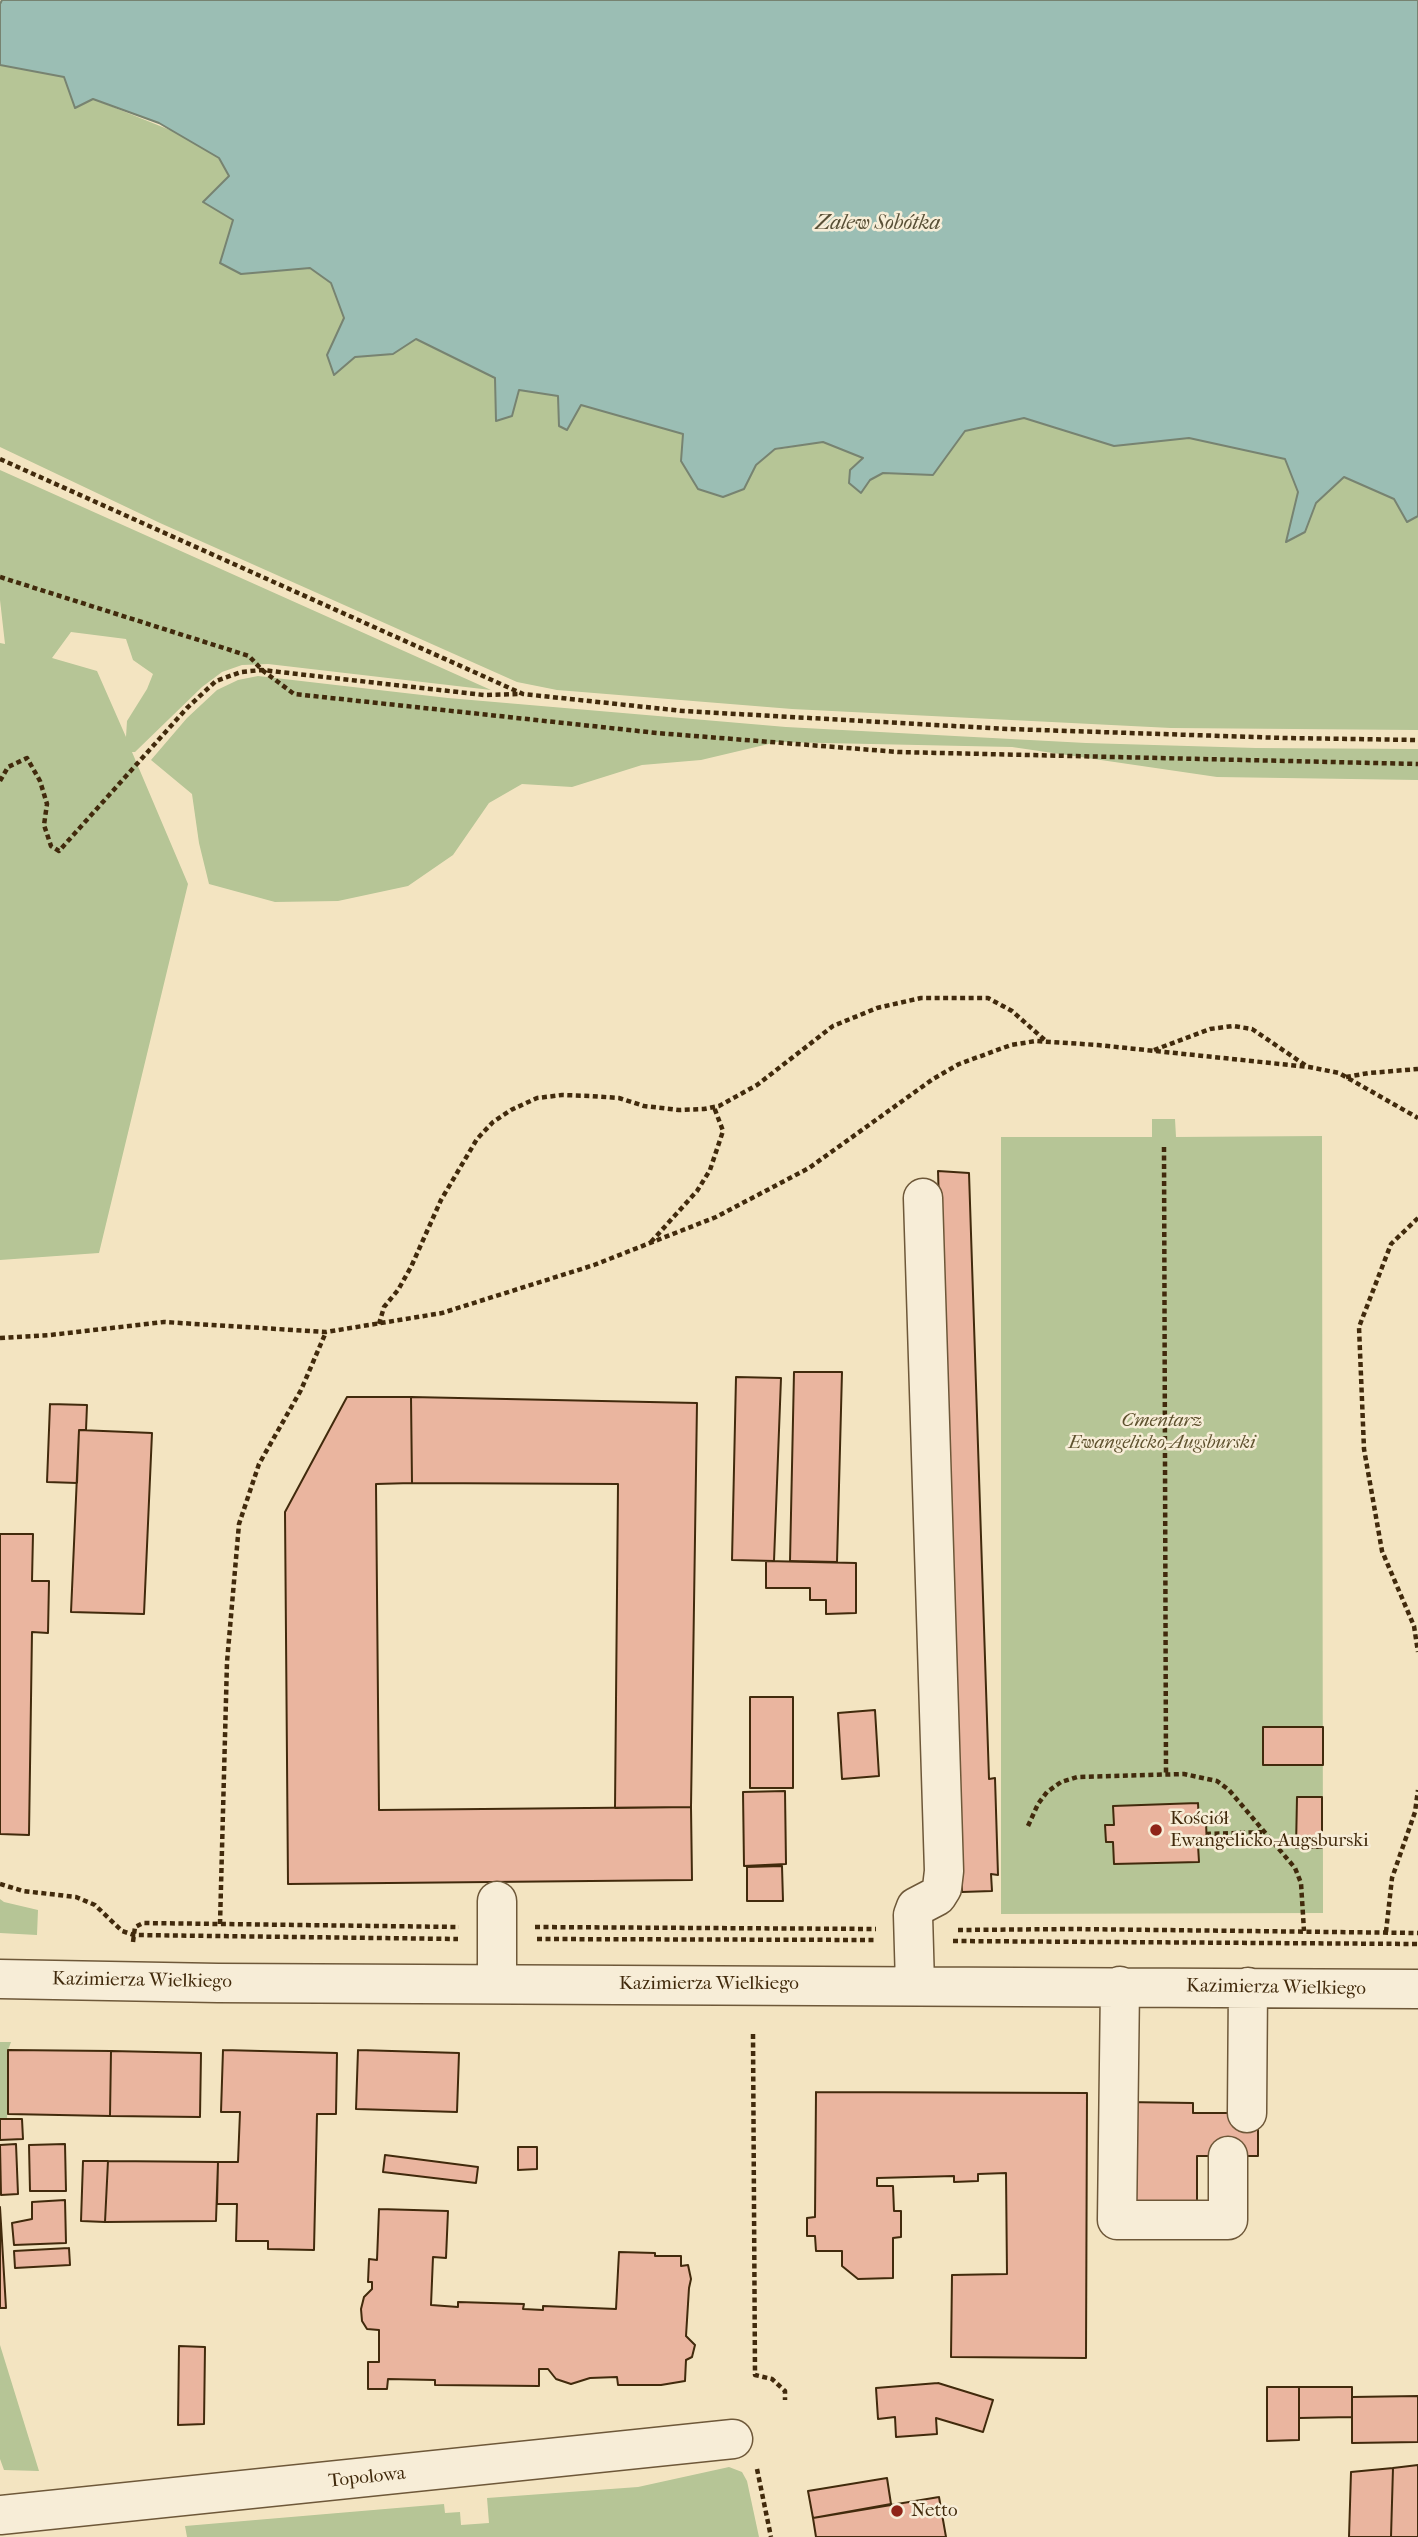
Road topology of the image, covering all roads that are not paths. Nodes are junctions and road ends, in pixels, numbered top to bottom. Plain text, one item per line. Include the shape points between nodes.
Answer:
1 (923, 1198) dead end
2 (497, 1922) road end
3 (0, 1979) edge
4 (497, 1983) junction
5 (915, 1985) junction
6 (1120, 1986) junction
7 (1248, 1987) junction
8 (1418, 1989) edge
9 (1247, 2113) dead end
10 (1228, 2156) dead end
11 (733, 2439) road end
12 (0, 2515) edge

1 - 5 street via 944,1871 937,1896 916,1908 913,1915
2 - 4 street
3 - 4 street, Kazimierza Wielkiego
4 - 5 street, Kazimierza Wielkiego
5 - 6 street, Kazimierza Wielkiego
6 - 7 street, Kazimierza Wielkiego
6 - 10 street via 1117,2220 1228,2220
7 - 8 street, Kazimierza Wielkiego
7 - 9 street
11 - 12 street, Topolowa

